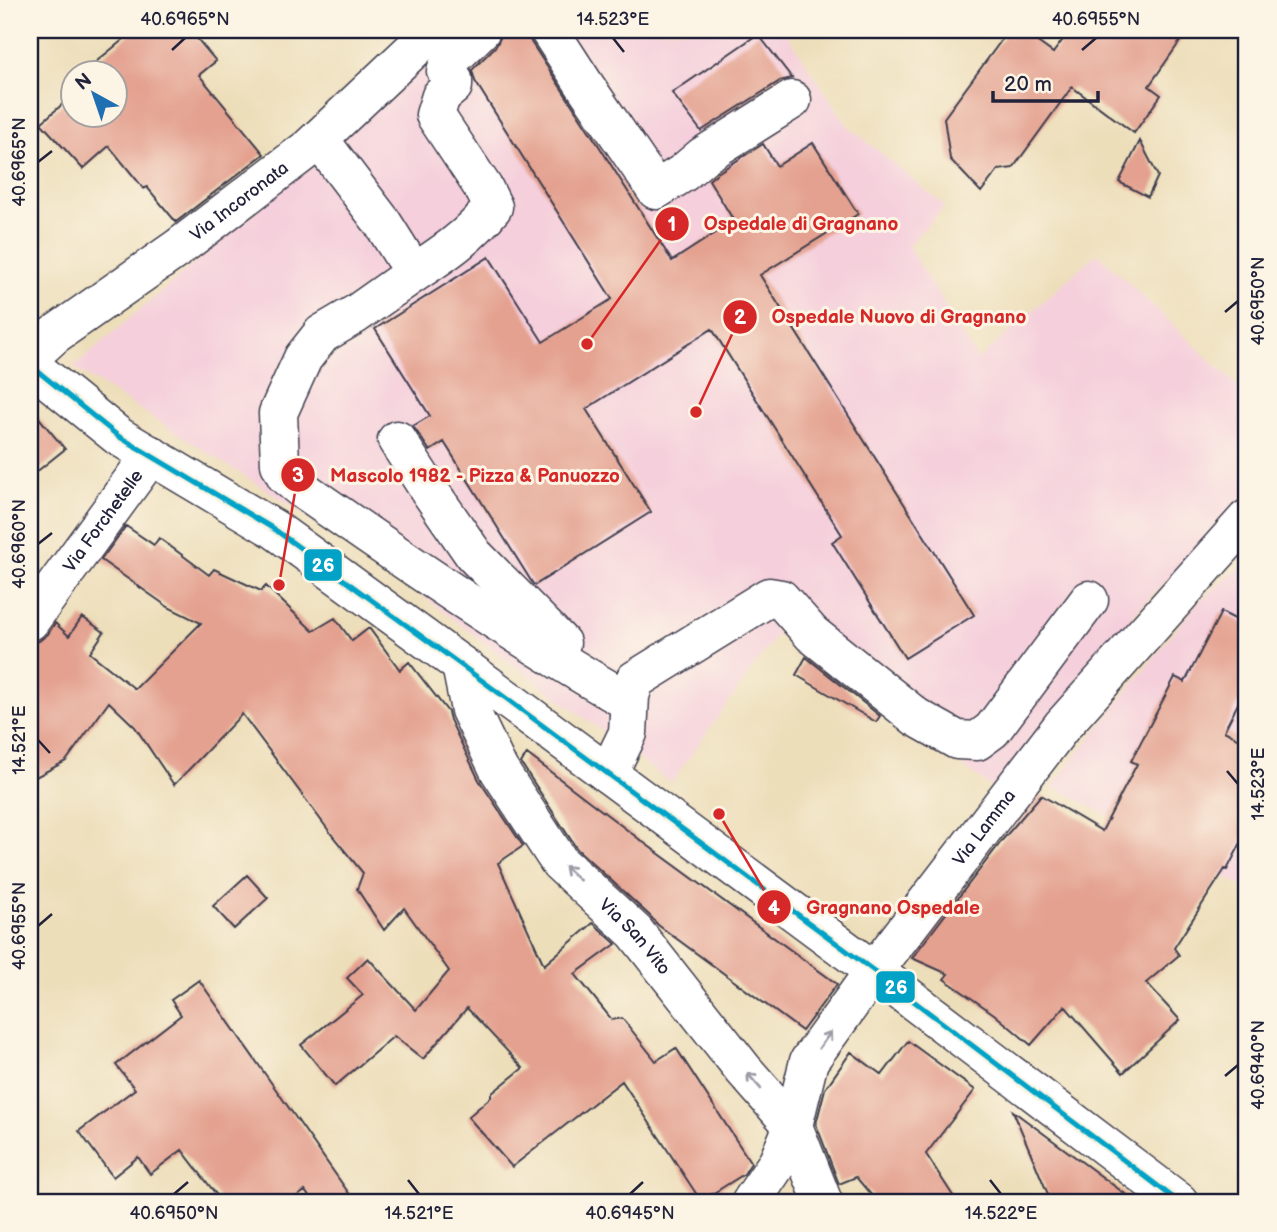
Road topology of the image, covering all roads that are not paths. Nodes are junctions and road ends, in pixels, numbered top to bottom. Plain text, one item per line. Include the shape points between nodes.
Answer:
1 (434, 30) edge
2 (481, 30) edge
3 (549, 30) edge
4 (792, 100) dead end
5 (319, 139) junction
6 (414, 273) junction
7 (30, 357) edge
8 (30, 365) edge
9 (397, 440) dead end
10 (151, 455) junction
11 (1247, 519) edge
12 (1089, 600) dead end
13 (30, 621) edge
14 (461, 665) junction
15 (624, 701) junction
16 (608, 774) junction
17 (874, 971) junction
18 (793, 1125) junction
19 (751, 1202) edge
20 (823, 1202) edge
21 (1179, 1202) edge

1 - 5 street, Via Incoronata
2 - 6 street via 451,60 446,71 453,86 441,96 435,115 493,207 450,249
3 - 4 street via 656,190
5 - 6 street
5 - 7 street, Via Incoronata
6 - 15 street via 322,334 303,358 278,413 280,464 294,483 360,530
8 - 10 street via 118,436
9 - 15 street via 474,555
10 - 13 street, Via Forchetelle
10 - 14 street via 274,529
11 - 17 street, Via Lamma via 1062,726
12 - 15 street via 992,730 977,741 957,740 916,717 812,634 781,599 768,597 635,680
14 - 16 street
18 -> 14 street, Via San Vito via 635,932 561,863 499,771 470,710
15 - 16 street via 628,733
16 - 17 street
18 -> 17 street, Via Lamma via 809,1061
17 - 21 street
18 - 19 street, Via Lamma via 778,1163
18 - 20 street, Via San Vito

